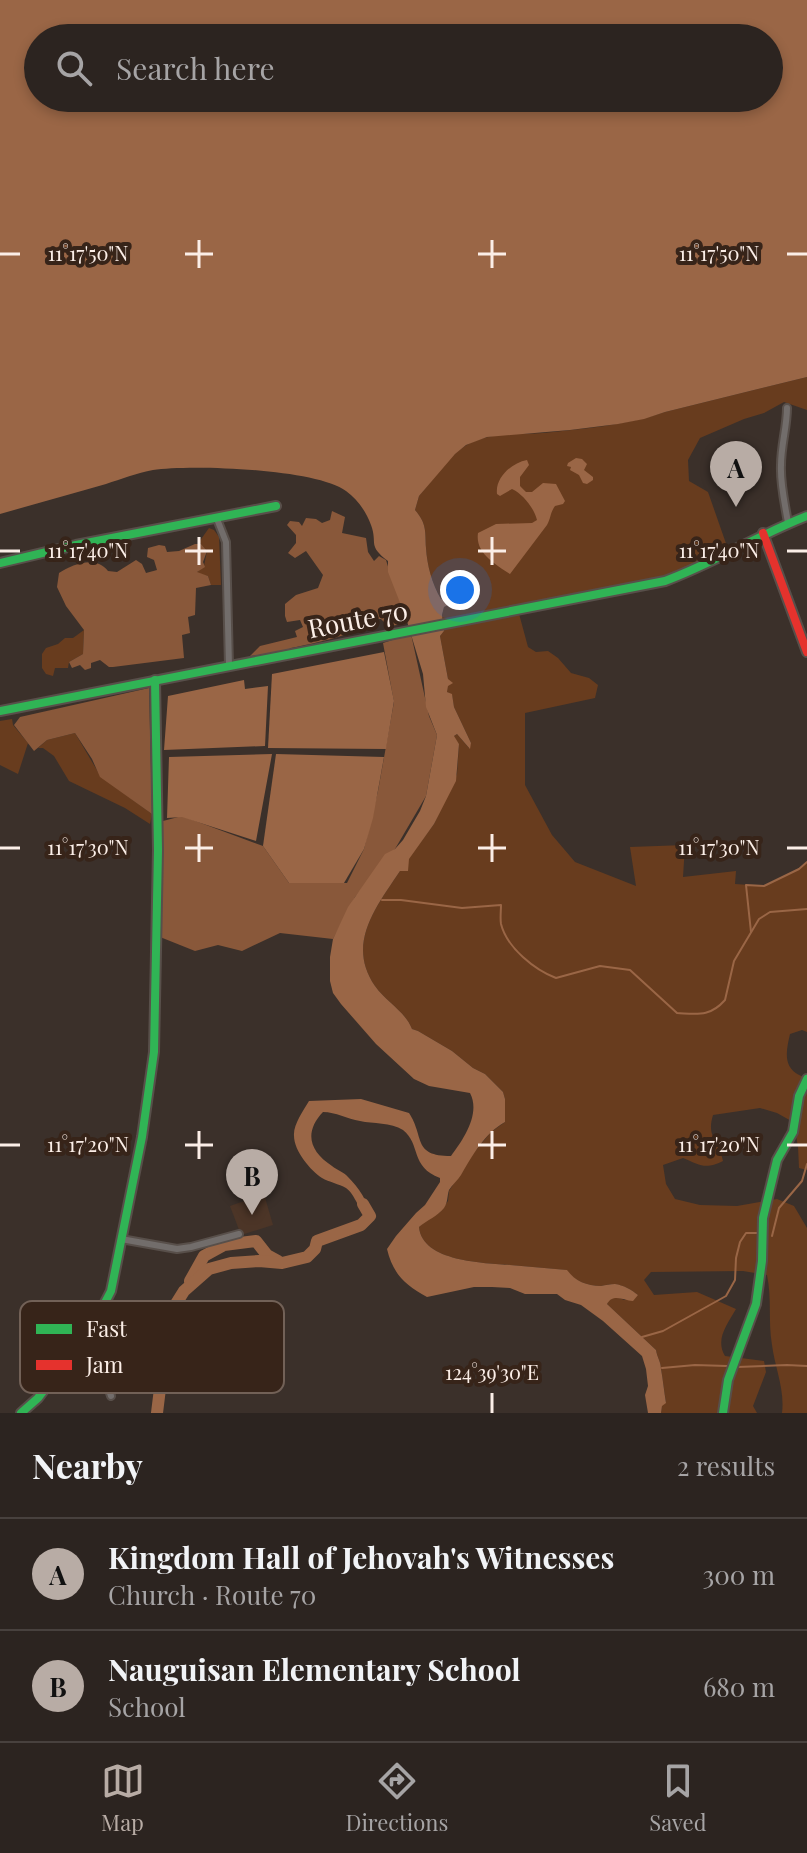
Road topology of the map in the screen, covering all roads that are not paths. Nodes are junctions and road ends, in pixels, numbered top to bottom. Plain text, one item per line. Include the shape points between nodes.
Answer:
1 (787, 408) dead end
2 (276, 506) dead end
3 (807, 516) edge
4 (217, 519) junction
5 (788, 523) junction
6 (763, 533) junction
7 (0, 563) edge
8 (807, 652) edge
9 (229, 666) junction
10 (155, 680) junction
11 (0, 711) edge
12 (807, 1079) edge
13 (239, 1234) dead end
14 (121, 1239) junction
15 (105, 1301) edge
16 (42, 1393) edge
17 (110, 1393) edge
18 (111, 1396) dead end
19 (21, 1413) edge
20 (723, 1413) edge

1 - 5 street via 780,468
2 - 4 main road
3 - 5 main road, Route 70
4 - 7 main road
4 - 9 street via 226,542
5 - 6 main road, Route 70
6 - 8 main road
6 - 9 main road, Route 70 via 665,581
9 - 10 main road, Route 70
10 - 11 main road, Route 70
10 - 14 main road via 154,1052
12 - 20 main road via 793,1132 777,1160 763,1218 756,1304 728,1380
13 - 14 street via 177,1249
14 - 15 main road
16 - 19 main road
17 - 18 street

